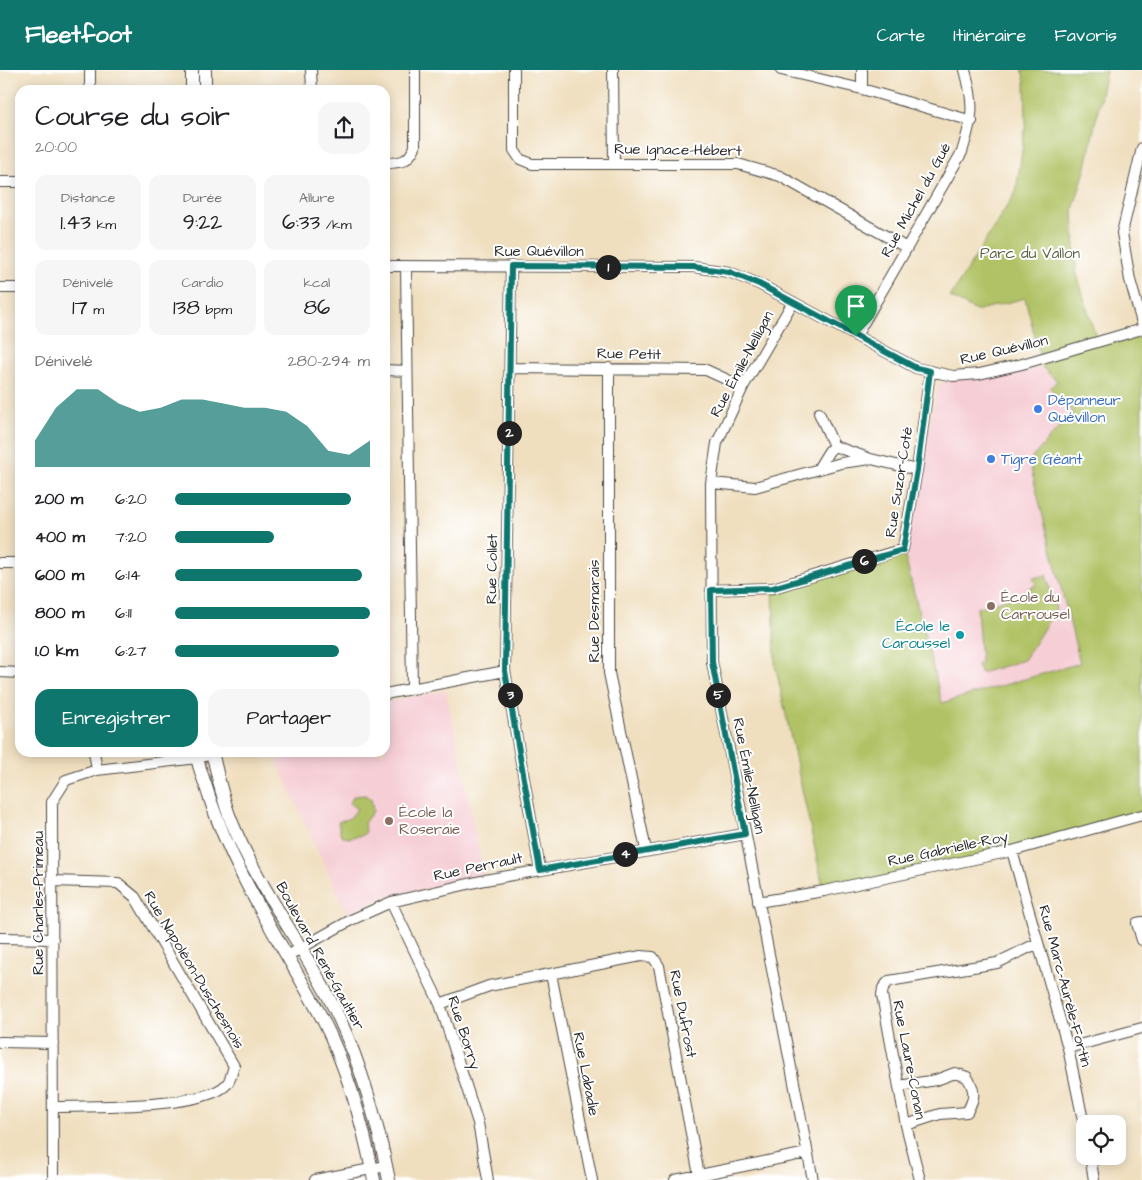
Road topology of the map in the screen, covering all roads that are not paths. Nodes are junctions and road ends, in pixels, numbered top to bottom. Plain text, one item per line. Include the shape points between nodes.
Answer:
1 (90, 70) edge
2 (192, 70) edge
3 (204, 70) edge
4 (312, 70) edge
5 (415, 70) edge
6 (514, 70) edge
7 (613, 70) edge
8 (781, 70) edge
9 (862, 70) edge
10 (965, 70) edge
11 (808, 73) edge
12 (90, 85) edge
13 (192, 85) edge
14 (205, 85) edge
15 (312, 85) edge
16 (862, 89) junction
17 (972, 121) junction
18 (1142, 148) edge
19 (390, 163) edge
20 (614, 164) junction
21 (1139, 172) edge
22 (0, 182) edge
23 (15, 182) edge
24 (906, 248) junction
25 (390, 266) edge
26 (406, 266) junction
27 (511, 266) junction
28 (0, 288) edge
29 (15, 288) edge
30 (793, 302) junction
31 (1142, 323) edge
32 (1142, 329) edge
33 (856, 336) junction
34 (510, 368) junction
35 (609, 368) junction
36 (390, 370) edge
37 (407, 371) junction
38 (930, 371) junction
39 (743, 387) junction
40 (819, 413) dead end
41 (834, 446) junction
42 (871, 459) junction
43 (818, 469) junction
44 (917, 470) junction
45 (711, 483) junction
46 (0, 563) edge
47 (15, 563) edge
48 (711, 590) junction
49 (505, 671) junction
50 (0, 672) edge
51 (15, 672) edge
52 (412, 689) junction
53 (390, 693) edge
54 (95, 757) edge
55 (183, 757) edge
56 (197, 757) edge
57 (213, 757) edge
58 (97, 770) junction
59 (1142, 815) edge
60 (745, 834) junction
61 (646, 850) junction
62 (1012, 851) junction
63 (540, 870) junction
64 (52, 881) junction
65 (391, 902) junction
66 (758, 902) junction
67 (1142, 922) edge
68 (0, 938) edge
69 (53, 939) junction
70 (1142, 940) edge
71 (1038, 943) junction
72 (300, 948) junction
73 (287, 956) junction
74 (550, 974) junction
75 (440, 1004) junction
76 (1142, 1028) edge
77 (0, 1042) edge
78 (53, 1043) junction
79 (1068, 1048) junction
80 (899, 1086) junction
81 (53, 1107) junction
82 (1082, 1115) edge
83 (906, 1125) junction
84 (807, 1153) junction
85 (1092, 1165) edge
86 (386, 1166) junction
87 (373, 1174) edge
88 (699, 1175) junction
89 (53, 1180) edge
90 (315, 1180) edge
91 (389, 1180) edge
92 (488, 1180) edge
93 (592, 1180) edge
94 (675, 1180) edge
95 (813, 1180) edge
96 (920, 1180) edge
97 (1094, 1180) edge

1 - 12 street
2 - 13 street
3 - 14 street
4 - 15 street
5 - 19 street via 415,147 410,157 401,163
6 - 20 street, Rue Ignace-Hébert via 514,150 520,159 532,164
7 - 20 street
8 - 11 street
9 - 16 street
10 - 17 street, Rue Michel du Gué via 973,98
11 - 16 street
16 - 17 street
17 - 24 street, Rue Michel du Gué via 962,152
18 - 21 street
20 - 24 street, Rue Ignace-Hébert via 738,164 780,176
21 - 31 street via 1122,232
22 - 23 street
24 - 33 street, Rue Michel du Gué
25 - 26 street, Rue Quévillon
26 - 27 street, Rue Quévillon
26 - 37 street
27 - 30 street, Rue Quévillon via 693,267 729,272
27 - 34 street, Rue Collet
28 - 29 street
30 - 33 street, Rue Quévillon
30 - 39 street, Rue Émile-Nelligan
32 - 38 street, Rue Quévillon via 979,374 953,376
33 - 38 street, Rue Quévillon via 916,368
34 - 35 street, Rue Petit
34 - 49 street, Rue Collet
35 - 39 street, Rue Petit via 706,370
35 - 61 street, Rue Desmarais via 608,673
36 - 37 street
37 - 52 street
38 - 44 street, Rue Suzor-Coté
39 - 45 street, Rue Émile-Nelligan via 717,443
40 - 41 street
41 - 42 street
41 - 43 street
42 - 43 street
42 - 44 street
43 - 45 street via 755,487
44 - 48 street, Rue Suzor-Coté via 903,550 773,588
45 - 48 street, Rue Émile-Nelligan
46 - 47 street
48 - 60 street, Rue Émile-Nelligan via 712,662
49 - 52 street
49 - 63 street, Rue Collet
50 - 51 street
52 - 53 street
54 - 58 street
55 - 58 street, Rue Charles-Primeau
56 - 73 street, Boulevard René-Gaultier via 224,837
57 - 72 street, Boulevard René-Gaultier via 232,824
58 - 64 street, Rue Charles-Primeau via 66,780 52,802
59 - 62 street, Rue Gabrielle-Roy
60 - 61 street, Rue Perrault
60 - 66 street, Rue Émile-Nelligan
61 - 63 street, Rue Perrault
62 - 66 street, Rue Gabrielle-Roy
62 - 71 street, Rue Marc-Aurèle-Fortin
63 - 65 street, Rue Perrault
64 - 69 street, Rue Charles-Primeau
64 - 81 street, Rue Napoléon-Duschesnois via 118,883 135,897 234,1066 228,1084 208,1096 133,1106
65 - 72 street, Rue Perrault
65 - 75 street, Rue Borry
66 - 84 street, Rue Émile-Nelligan
67 - 70 street via 1137,923
68 - 69 street
69 - 78 street, Rue Charles-Primeau
71 - 79 street, Rue Marc-Aurèle-Fortin
71 - 80 street, Rue Laure-Conan via 997,963 889,981 882,995
72 - 73 street, Rue Perrault
72 - 86 street, Boulevard René-Gaultier via 338,1016 361,1072
73 - 87 street, Boulevard René-Gaultier via 322,1019 346,1072
74 - 75 street, Rue Dufrost via 489,986
74 - 88 street, Rue Dufrost via 641,956 652,957 659,966
74 - 93 street, Rue Labadie
75 - 92 street, Rue Borry via 478,1123
76 - 79 street
77 - 78 street
78 - 81 street, Rue Charles-Primeau
79 - 82 street, Rue Marc-Aurèle-Fortin
80 - 83 street, Rue Laure-Conan
80 - 83 street via 955,1074 967,1077 974,1087 974,1099 967,1112 940,1114
81 - 89 street, Rue Charles-Primeau
83 - 96 street, Rue Laure-Conan
84 - 88 street
84 - 95 street, Rue Émile-Nelligan
85 - 97 street
86 - 87 street
86 - 91 street, Boulevard René-Gaultier
87 - 90 street
88 - 94 street

